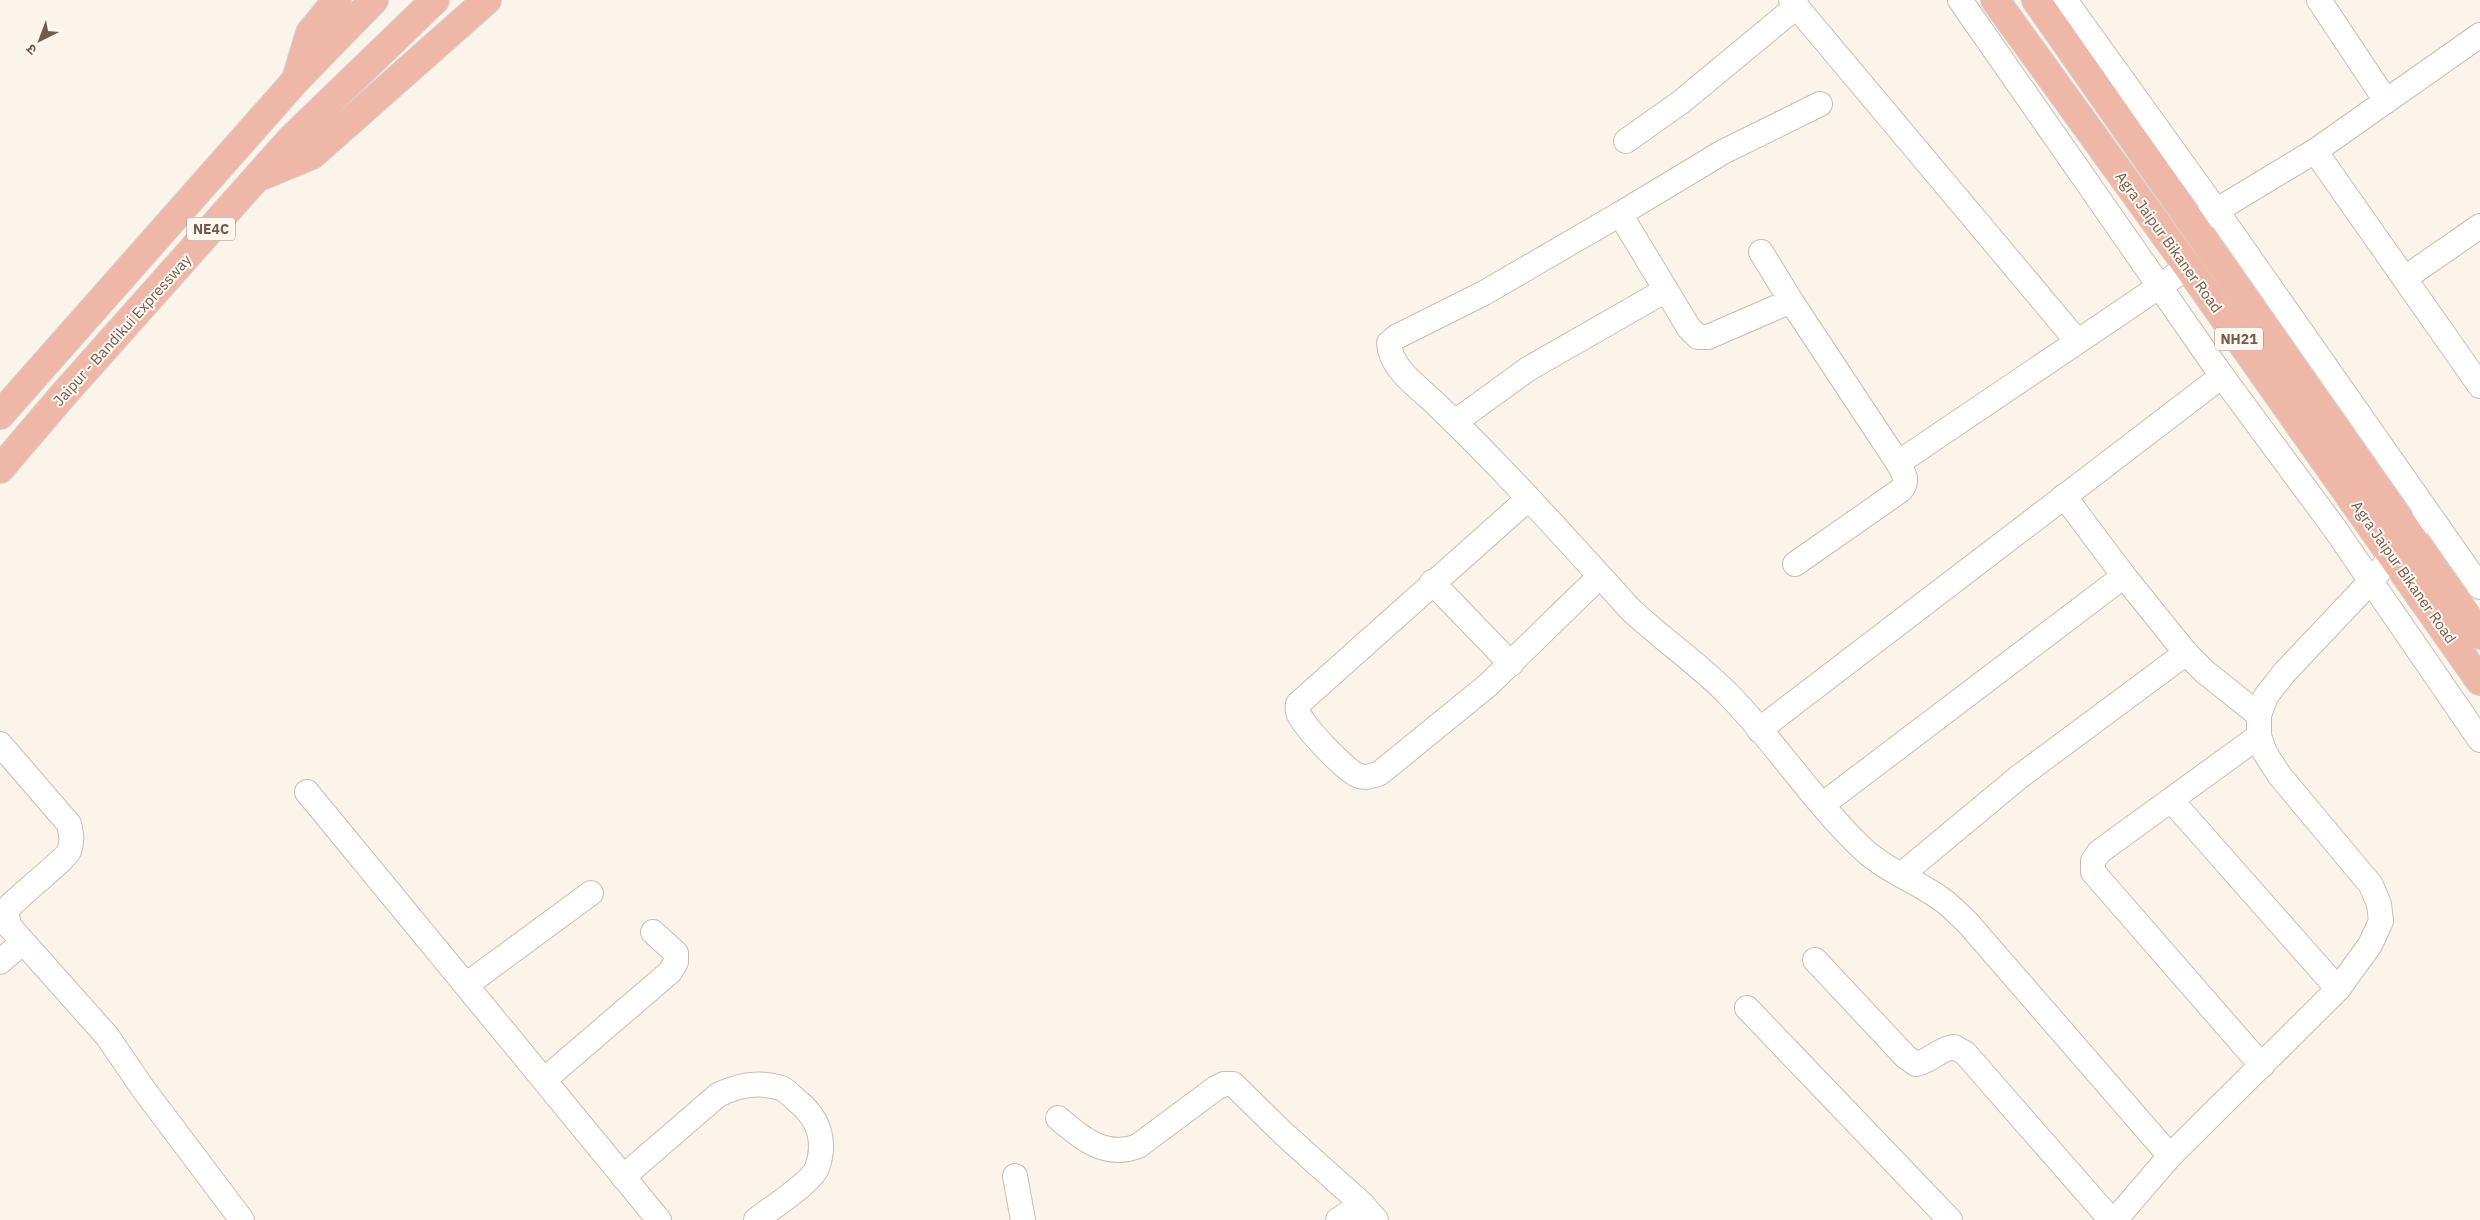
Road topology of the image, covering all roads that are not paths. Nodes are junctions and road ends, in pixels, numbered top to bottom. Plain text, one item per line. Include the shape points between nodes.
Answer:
1 (337, 0) edge
2 (374, 0) edge
3 (435, 0) edge
4 (487, 0) edge
5 (1960, 0) edge
6 (1995, 0) edge
7 (2036, 0) edge
8 (2065, 0) edge
9 (2318, 0) edge
10 (1794, 3) edge
11 (2480, 35) edge
12 (296, 80) junction
13 (2386, 101) junction
14 (1820, 104) dead end
15 (1626, 141) dead end
16 (2315, 150) junction
17 (258, 177) junction
18 (2216, 210) junction
19 (1620, 214) junction
20 (2193, 225) junction
21 (2480, 226) edge
22 (1761, 252) dead end
23 (2188, 268) junction
24 (2405, 278) junction
25 (2159, 285) junction
26 (1666, 290) junction
27 (1791, 301) junction
28 (2077, 341) junction
29 (2476, 371) edge
30 (2222, 376) junction
31 (0, 415) edge
32 (1456, 422) junction
33 (1898, 463) junction
34 (0, 469) edge
35 (2064, 496) junction
36 (1528, 499) junction
37 (2428, 513) junction
38 (2409, 534) junction
39 (2393, 556) junction
40 (1795, 564) dead end
41 (1600, 576) junction
42 (2124, 576) junction
43 (2371, 581) junction
44 (1432, 582) junction
45 (2480, 587) edge
46 (2480, 634) edge
47 (2186, 653) junction
48 (1511, 664) junction
49 (2480, 681) edge
50 (2259, 725) junction
51 (1759, 730) junction
52 (2480, 740) edge
53 (0, 744) edge
54 (8, 769) edge
55 (307, 792) dead end
56 (2172, 801) junction
57 (1822, 805) junction
58 (1900, 875) junction
59 (591, 893) dead end
60 (654, 932) dead end
61 (23, 942) junction
62 (1815, 960) dead end
63 (0, 962) edge
64 (466, 985) junction
65 (2338, 989) junction
66 (1747, 1008) dead end
67 (2262, 1066) junction
68 (544, 1080) junction
69 (1058, 1118) dead end
70 (2170, 1156) junction
71 (1015, 1176) dead end
72 (623, 1177) junction
73 (1369, 1212) edge
74 (242, 1220) edge
75 (659, 1220) edge
76 (756, 1220) edge
77 (1023, 1220) edge
78 (1338, 1220) edge
79 (1950, 1220) edge
80 (2113, 1220) edge

1 - 12 highway via 310,33
2 - 12 highway, NE4C
3 - 17 highway, Jaipur - Bandikui Expressway / NE4C via 292,138
4 - 17 highway via 312,155
5 - 25 street
6 - 23 highway, Agra Jaipur Bikaner Road / NH21
7 - 20 highway, Agra Jaipur Bikaner Road / NH21
8 - 18 street
9 - 13 street
10 - 15 street via 1681,102
10 - 28 street
11 - 13 street
12 - 31 highway, NE4C
13 - 16 street
14 - 19 street via 1731,148
16 - 18 street
16 - 24 street
17 - 34 highway, Jaipur - Bandikui Expressway / NE4C
18 - 20 street
18 - 37 street
19 - 26 street
19 - 32 street via 1476,298 1396,337 1389,344 1389,354 1397,366
20 - 38 highway, Agra Jaipur Bikaner Road / NH21
21 - 24 street
22 - 27 street
23 - 25 street
23 - 39 highway, Agra Jaipur Bikaner Road / NH21
24 - 29 street
25 - 28 street
25 - 30 street
26 - 27 street via 1698,337 1708,337
26 - 32 street via 1528,368
27 - 33 street
28 - 33 street
30 - 35 street
30 - 43 street
32 - 36 street
33 - 40 street via 1906,478 1901,490
35 - 42 street
35 - 51 street
36 - 41 street
36 - 44 street
37 - 38 street
37 - 45 street
38 - 39 street
38 - 46 highway, Agra Jaipur Bikaner Road / NH21
39 - 43 street
39 - 49 highway, Agra Jaipur Bikaner Road / NH21
41 - 48 street
41 - 51 street via 1662,639 1704,670
42 - 47 street
42 - 57 street
43 - 50 street via 2266,696
43 - 52 street
44 - 48 street
44 - 48 street via 1298,704 1298,712 1304,722 1347,770 1358,776 1370,777 1380,773
47 - 50 street
47 - 58 street via 2020,777
50 - 56 street
50 - 65 street via 2265,753 2280,776 2357,866 2371,885 2379,904 2381,921 2370,945
51 - 57 street
53 - 54 street
54 - 61 street via 69,824 72,838 69,853 6,910 9,926
55 - 64 street
56 - 65 street
56 - 67 street via 2099,852 2093,861 2093,872
57 - 58 street via 1874,858
58 - 70 street via 1944,901 1967,922
59 - 64 street
60 - 68 street via 676,954 676,962 670,972
61 - 63 street
61 - 74 street via 107,1036
62 - 80 street via 1916,1064 1927,1061 1944,1048 1954,1047 1965,1054
64 - 68 street
65 - 67 street
66 - 79 street
67 - 70 street
68 - 72 street
69 - 73 street via 1091,1144 1126,1151 1138,1146 1216,1088 1233,1084
70 - 80 street
71 - 77 street
72 - 75 street
72 - 76 street via 718,1095 736,1086 756,1084 782,1088 805,1107 818,1125 822,1146 817,1169 807,1182
73 - 78 street

